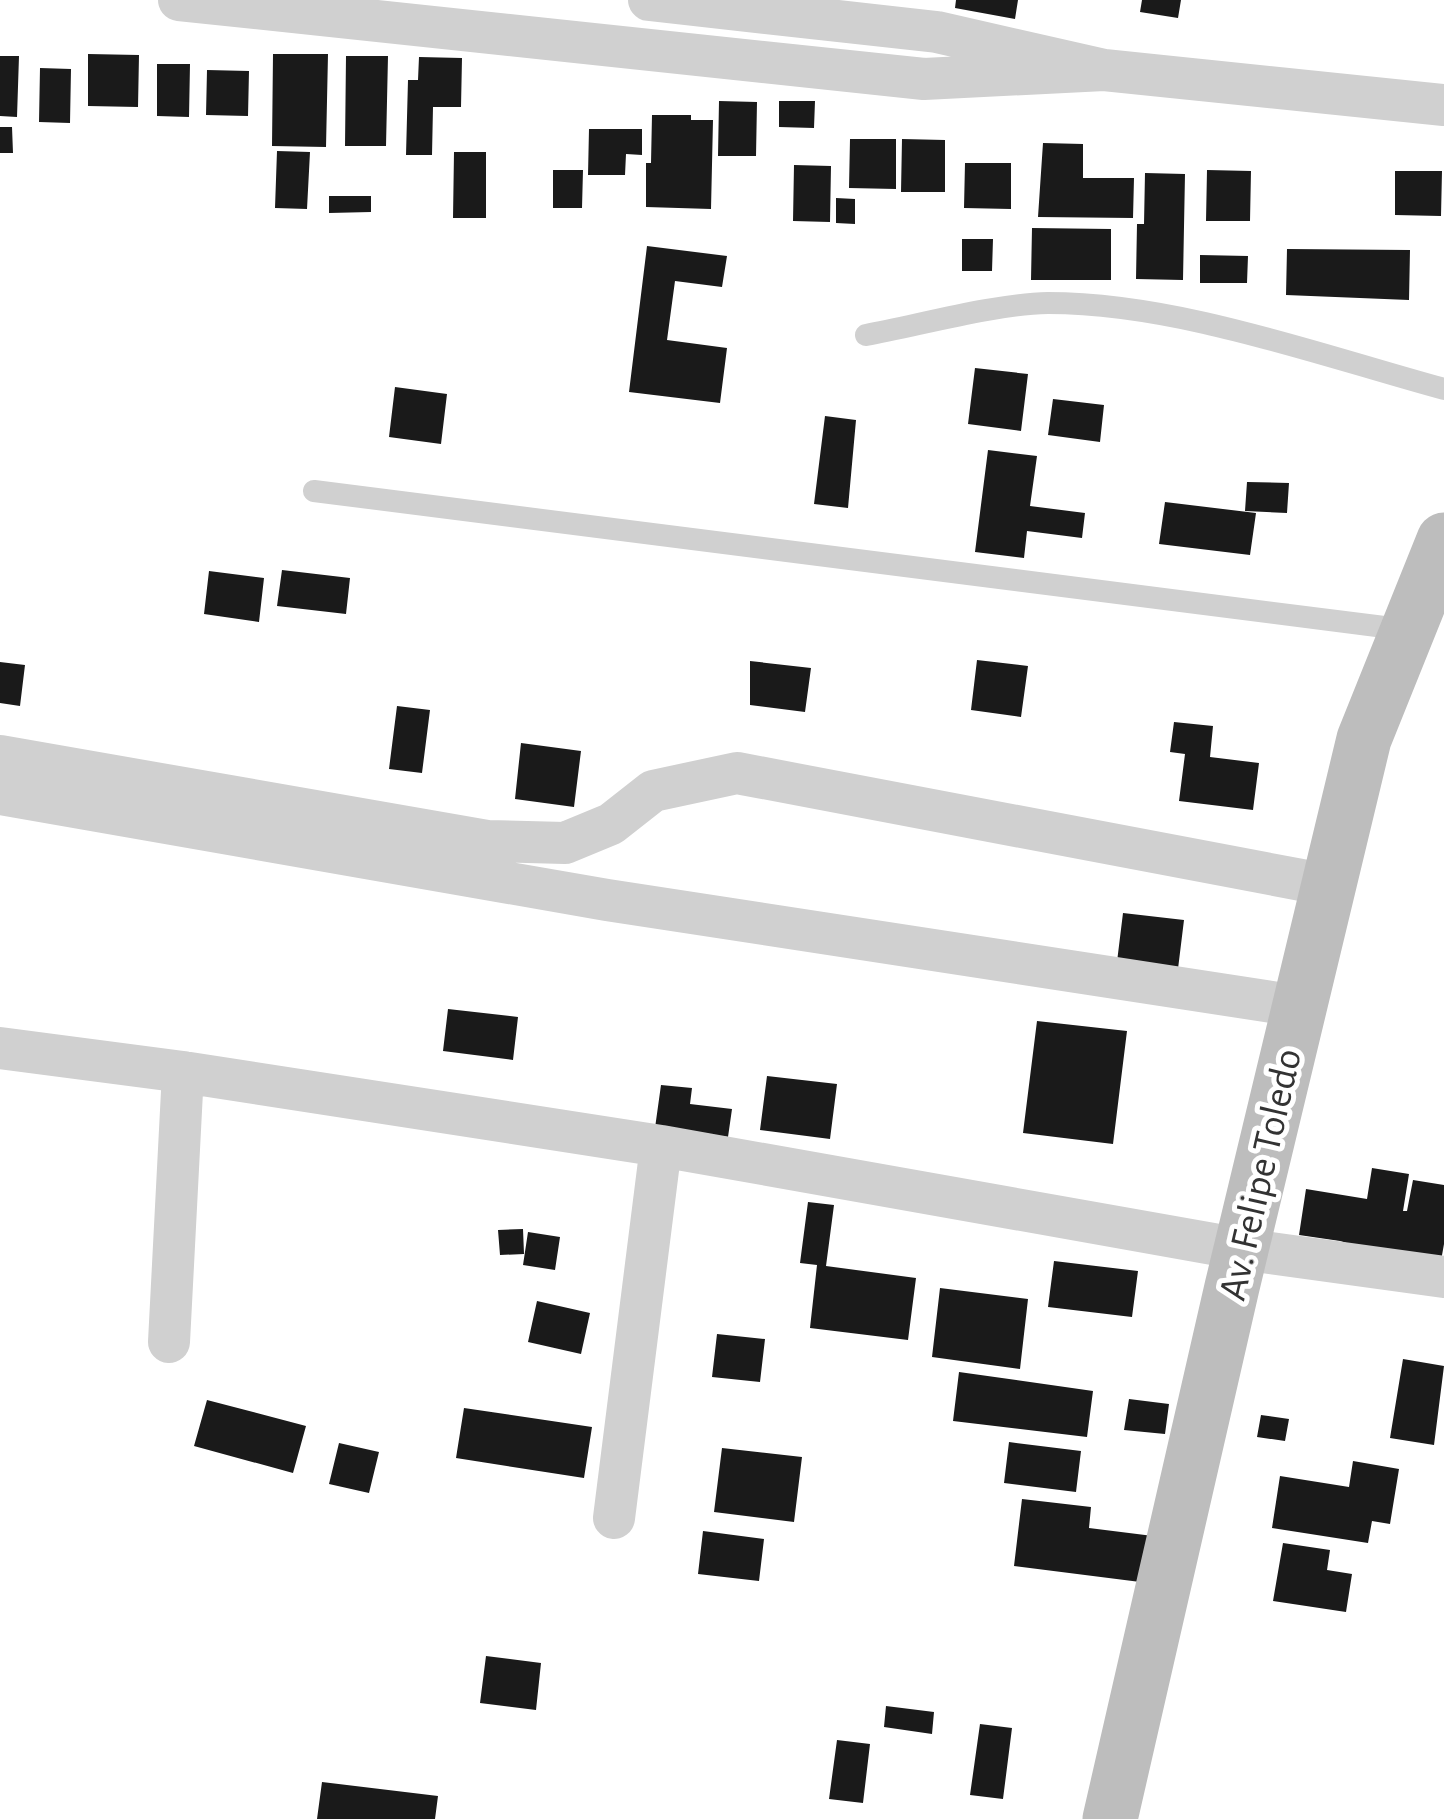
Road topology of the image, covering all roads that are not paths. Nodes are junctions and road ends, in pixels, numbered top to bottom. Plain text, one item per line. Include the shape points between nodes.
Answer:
1 (648, 0) edge
2 (206, 2) edge
3 (1104, 70) junction
4 (1444, 105) edge
5 (866, 335) dead end
6 (1444, 389) edge
7 (314, 491) dead end
8 (1444, 540) edge
9 (1408, 630) junction
10 (0, 756) edge
11 (0, 794) edge
12 (1328, 885) junction
13 (1298, 1006) junction
14 (0, 1048) edge
15 (184, 1072) junction
16 (661, 1146) junction
17 (1241, 1249) junction
18 (1444, 1277) edge
19 (169, 1342) dead end
20 (614, 1518) dead end
21 (1110, 1819) edge

1 - 3 street via 937,32
2 - 3 street via 924,80
3 - 4 street
5 - 6 lane via 1044,303 1094,306 1192,320
7 - 9 lane
8 - 9 main road, Av. Felipe Toledo
9 - 12 main road, Av. Felipe Toledo via 1364,739
10 - 12 street via 487,841 565,843 611,824 653,791 738,773
11 - 13 street via 607,900
12 - 13 main road, Av. Felipe Toledo
13 - 17 main road, Av. Felipe Toledo
14 - 15 street
15 - 16 street
15 - 19 street
16 - 17 street
16 - 20 street
17 - 18 street
17 - 21 main road, Av. Felipe Toledo

